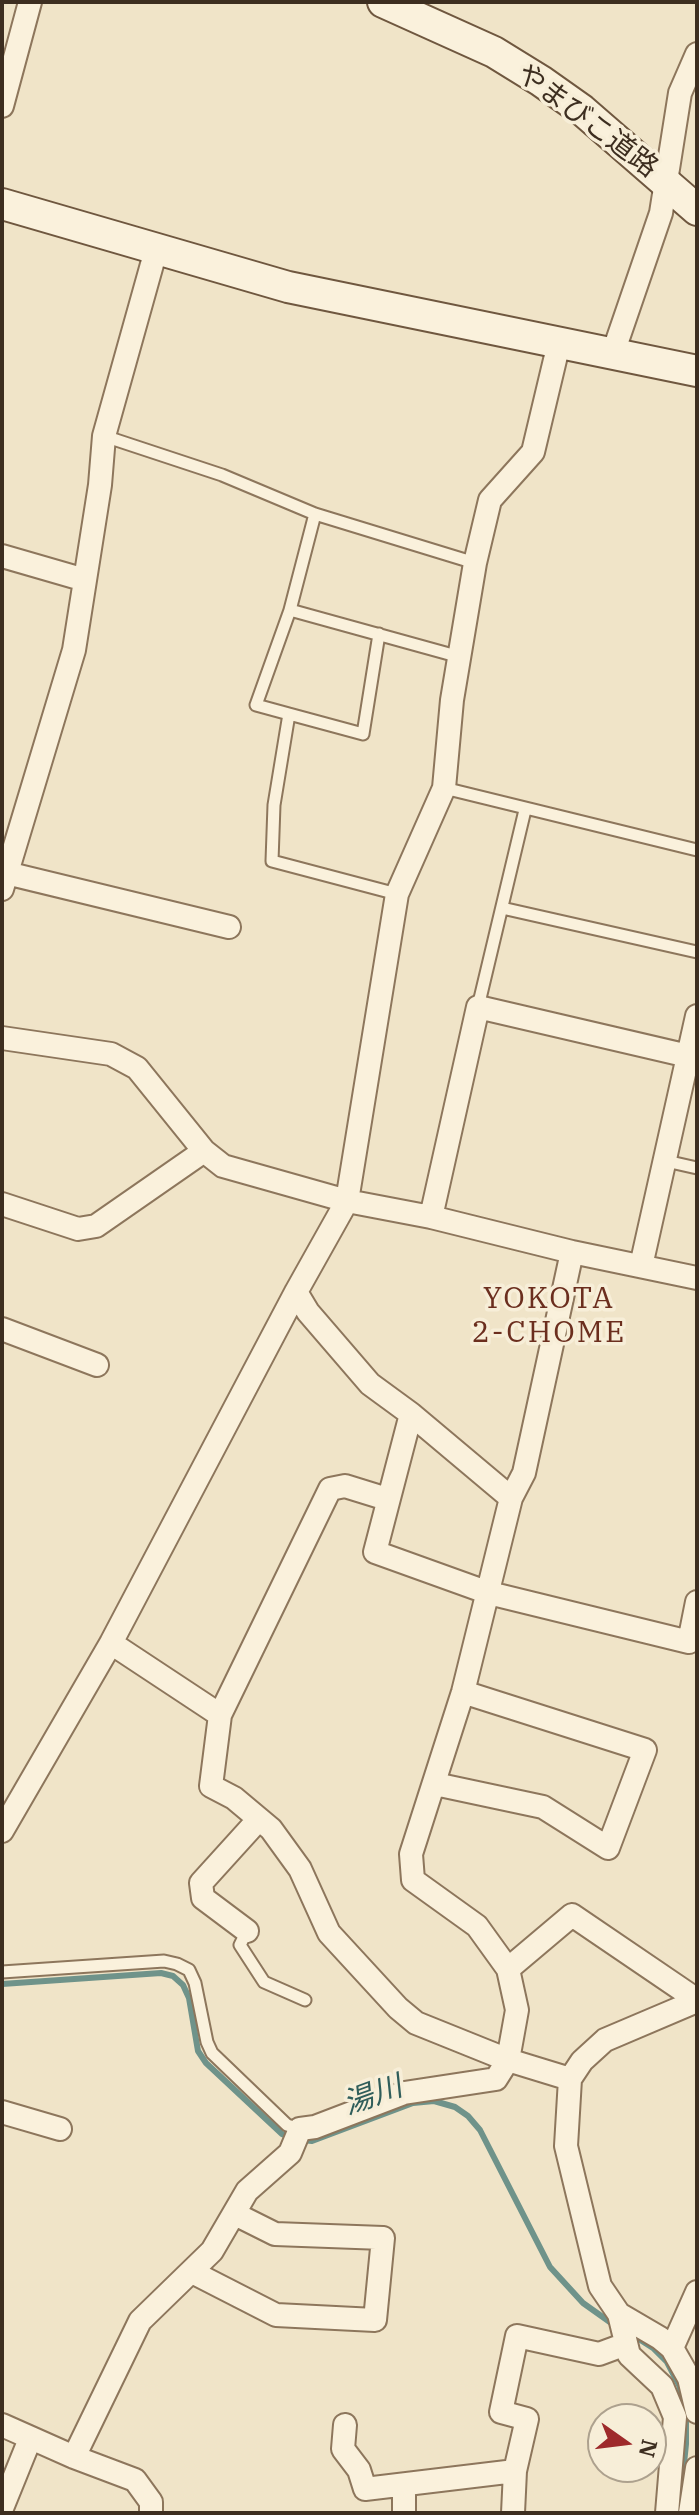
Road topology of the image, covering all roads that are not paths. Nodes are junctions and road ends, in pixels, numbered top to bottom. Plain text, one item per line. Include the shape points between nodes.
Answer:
1 (30, 2) edge
2 (383, 2) edge
3 (697, 54) edge
4 (2, 106) edge
5 (667, 183) junction
6 (2, 204) edge
7 (697, 210) edge
8 (156, 250) junction
9 (559, 343) junction
10 (613, 353) junction
11 (697, 371) edge
12 (104, 436) junction
13 (315, 514) junction
14 (2, 556) edge
15 (475, 563) junction
16 (85, 580) junction
17 (290, 610) junction
18 (379, 634) junction
19 (460, 657) junction
20 (289, 714) junction
21 (444, 788) junction
22 (525, 810) junction
23 (697, 850) edge
24 (4, 878) edge
25 (397, 894) junction
26 (502, 908) junction
27 (229, 927) dead end
28 (697, 952) edge
29 (478, 1007) junction
30 (697, 1016) edge
31 (2, 1038) edge
32 (693, 1057) edge
33 (204, 1151) junction
34 (666, 1161) junction
35 (697, 1168) edge
36 (347, 1201) junction
37 (2, 1204) edge
38 (431, 1217) junction
39 (572, 1252) junction
40 (641, 1266) junction
41 (697, 1278) edge
42 (296, 1292) junction
43 (2, 1329) edge
44 (97, 1365) dead end
45 (411, 1414) junction
46 (511, 1498) junction
47 (387, 1499) junction
48 (489, 1593) junction
49 (697, 1602) edge
50 (111, 1643) junction
51 (463, 1692) junction
52 (220, 1715) junction
53 (435, 1784) junction
54 (5, 1817) edge
55 (259, 1819) junction
56 (247, 1931) joint
57 (508, 1969) junction
58 (2, 1972) edge
59 (305, 2000) dead end
60 (697, 2001) edge
61 (508, 2060) junction
62 (570, 2079) junction
63 (2, 2112) edge
64 (60, 2129) dead end
65 (300, 2129) junction
66 (235, 2214) junction
67 (192, 2272) junction
68 (696, 2295) edge
69 (619, 2314) junction
70 (626, 2344) junction
71 (672, 2348) junction
72 (697, 2412) edge
73 (2, 2425) edge
74 (345, 2425) dead end
75 (30, 2439) junction
76 (74, 2457) junction
77 (697, 2468) edge
78 (515, 2471) junction
79 (404, 2485) junction
80 (2, 2508) edge
81 (151, 2513) edge
82 (404, 2513) edge
83 (513, 2513) edge
84 (667, 2513) edge
85 (690, 2513) edge

1 - 4 street
2 - 5 street, やまびこ道路 via 494,52 541,81
3 - 5 street via 680,93
5 - 7 street, やまびこ道路
5 - 10 street
6 - 8 street
8 - 9 street via 288,287
8 - 12 street
9 - 10 street
9 - 15 street via 533,452 490,500
10 - 11 street
12 - 13 lane via 222,475
12 - 16 street
13 - 15 lane
13 - 17 lane
14 - 16 street
15 - 19 street
16 - 24 street via 74,650
17 - 18 lane
17 - 20 lane via 256,705
18 - 19 lane
18 - 20 lane via 363,734
19 - 21 street
20 - 25 lane via 274,805 272,861
21 - 22 lane
21 - 25 street
22 - 23 lane
22 - 26 lane
24 - 27 street
25 - 36 street
26 - 28 lane
26 - 29 lane
29 - 32 street
29 - 38 street
30 - 32 street
31 - 33 street via 111,1054 137,1068
32 - 34 street
33 - 36 street via 223,1166
33 - 37 street via 96,1226 78,1229
34 - 35 lane
34 - 40 street
36 - 38 street
36 - 42 street
38 - 39 street
39 - 40 street
39 - 46 street via 524,1473
40 - 41 street
42 - 45 street via 370,1384
42 - 50 street
43 - 44 street
45 - 46 street
45 - 47 street
46 - 48 street
47 - 48 street via 375,1552
47 - 52 street via 345,1486 330,1489
48 - 49 street via 689,1642
48 - 51 street
50 - 52 street
50 - 54 street
51 - 53 street
51 - 53 street via 645,1750 608,1848 543,1807
52 - 55 street via 211,1786
53 - 57 street via 411,1854 413,1880 477,1926
55 - 56 street via 201,1883 203,1898
55 - 61 street via 300,1869 329,1933 398,2008 416,2023
56 - 59 lane via 240,1945 264,1982
57 - 60 street via 572,1915
57 - 61 street via 517,2010
58 - 65 lane via 164,1961 189,1970 212,2053 287,2125
60 - 62 street via 605,2040
61 - 62 street
61 - 65 street via 496,2079 404,2093
62 - 69 street via 566,2146 600,2286
63 - 64 street
65 - 66 street via 290,2153 247,2191
66 - 67 street
66 - 67 street via 275,2234 383,2238 375,2320 276,2315
67 - 76 street via 140,2321
68 - 71 street
69 - 70 street
69 - 71 street
70 - 78 street via 599,2354 517,2336 501,2412 527,2419
70 - 84 street via 629,2355 662,2386 675,2417
71 - 72 street via 689,2378
73 - 75 street
74 - 79 street via 343,2449 365,2489
75 - 76 street
75 - 80 street
76 - 81 street via 135,2480 151,2502
77 - 85 street
78 - 79 street
78 - 83 street
79 - 82 street

